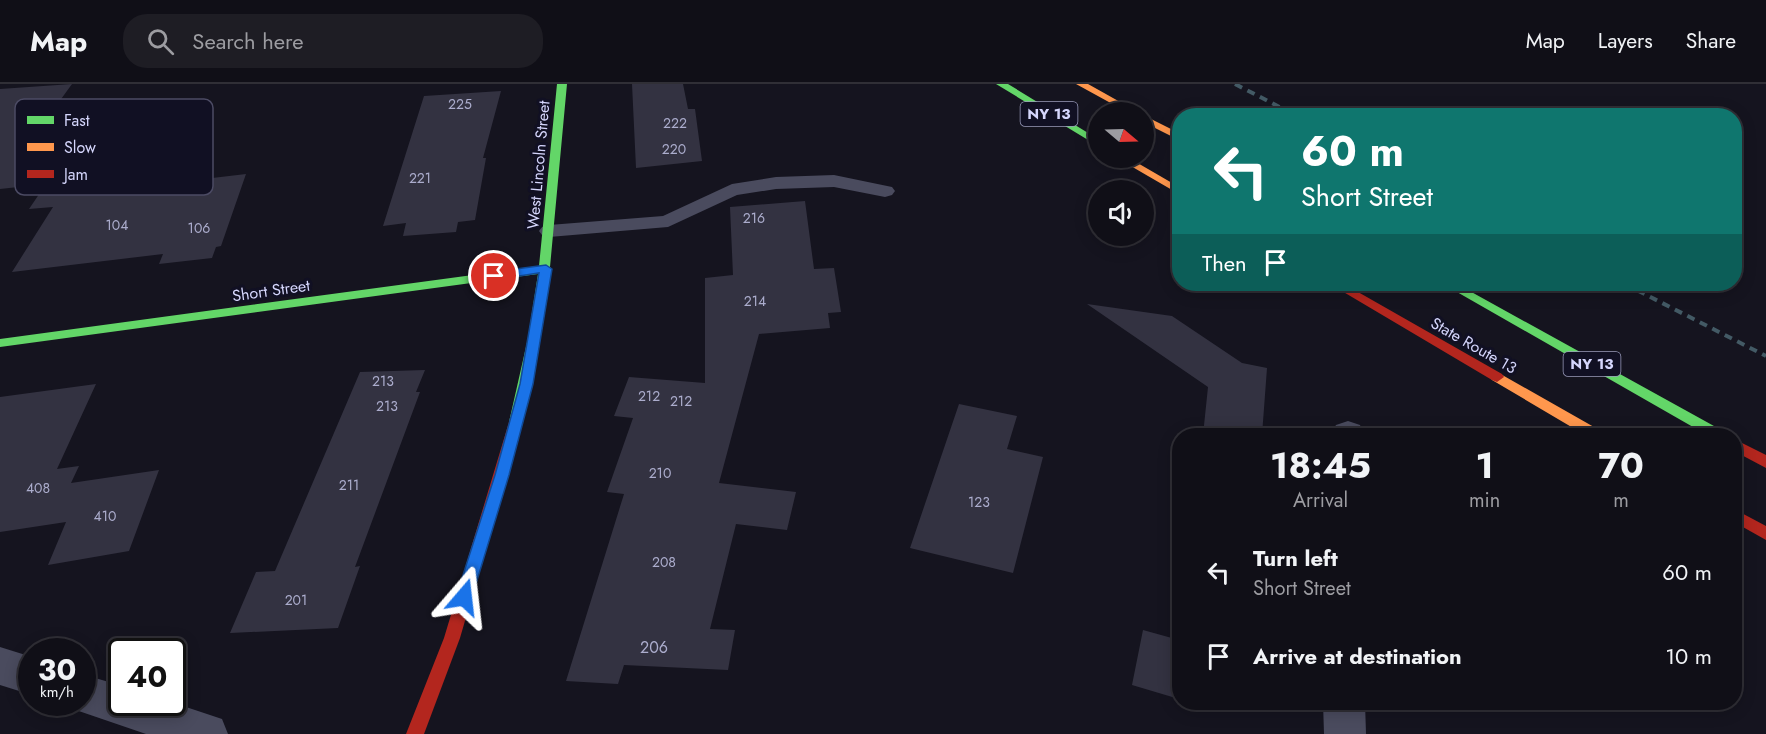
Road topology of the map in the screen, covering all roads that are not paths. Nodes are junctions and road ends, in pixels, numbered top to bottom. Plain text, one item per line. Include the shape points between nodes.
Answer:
1 (562, 84) edge
2 (1001, 84) edge
3 (1081, 84) edge
4 (1114, 102) edge
5 (1154, 124) edge
6 (1172, 133) edge
7 (1088, 138) edge
8 (1139, 168) edge
9 (1172, 187) edge
10 (885, 191) dead end
11 (549, 231) junction
12 (546, 269) junction
13 (1348, 291) edge
14 (1463, 291) edge
15 (0, 343) edge
16 (1584, 428) edge
17 (1706, 428) edge
18 (1742, 448) edge
19 (1766, 462) edge
20 (1742, 520) edge
21 (1766, 534) edge
22 (0, 666) edge
23 (18, 672) edge
24 (96, 698) edge
25 (1344, 710) edge
26 (207, 734) edge
27 (415, 734) edge
28 (1345, 734) edge

1 - 11 main road, West Lincoln Street
2 - 7 main road, NY 13
3 - 4 main road, NY 13
5 - 6 main road
8 - 9 main road
10 - 11 lane via 834,181 776,183 732,190 668,220
11 - 12 main road, West Lincoln Street
12 - 15 main road, Short Street
12 - 27 main road, West Lincoln Street via 526,384 502,475 452,638
13 - 16 main road, State Route 13
14 - 17 main road, NY 13
18 - 19 main road
20 - 21 main road
22 - 23 street
24 - 26 street
25 - 28 street

